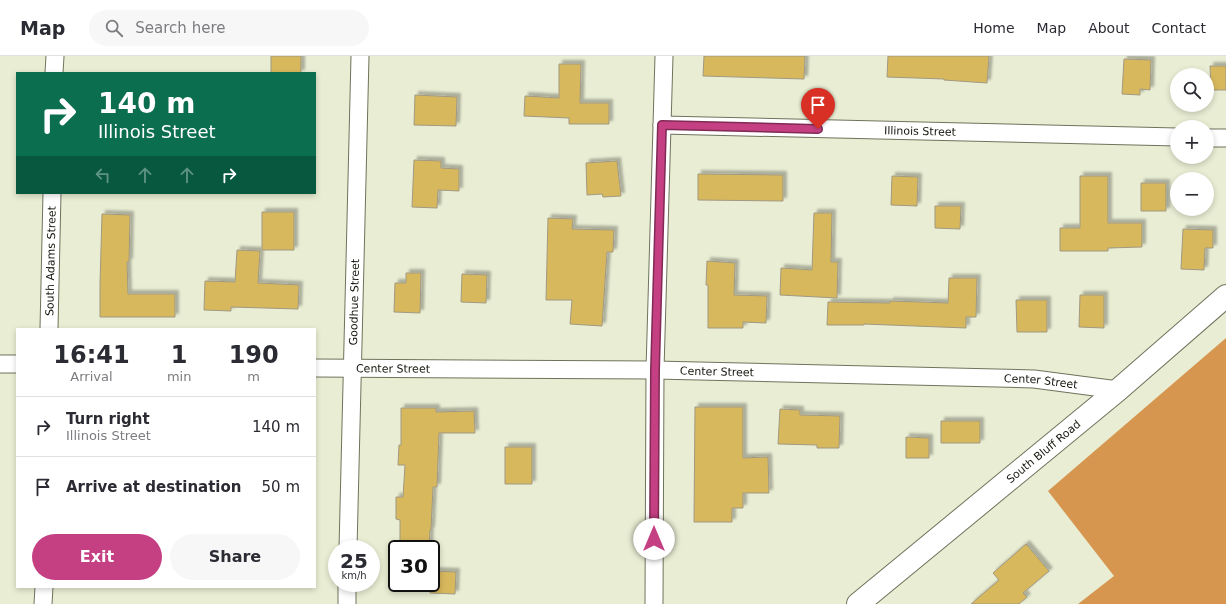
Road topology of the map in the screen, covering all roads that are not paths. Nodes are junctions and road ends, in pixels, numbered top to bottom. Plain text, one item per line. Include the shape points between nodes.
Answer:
1 (55, 56) edge
2 (360, 56) edge
3 (664, 56) edge
4 (54, 72) edge
5 (662, 125) junction
6 (1170, 137) edge
7 (1214, 138) edge
8 (1226, 138) edge
9 (52, 194) edge
10 (1226, 296) edge
11 (49, 328) edge
12 (0, 364) edge
13 (16, 364) edge
14 (316, 368) edge
15 (353, 369) junction
16 (655, 370) junction
17 (1118, 390) junction
18 (348, 540) edge
19 (44, 588) edge
20 (347, 592) edge
21 (43, 604) edge
22 (347, 604) edge
23 (654, 604) edge
24 (858, 604) edge

1 - 4 street
2 - 15 street, Goodhue Street
3 - 5 street
5 - 6 street, Illinois Street
5 - 16 street
7 - 8 street
9 - 11 street, South Adams Street
10 - 17 street, South Bluff Road
12 - 13 street
14 - 15 street, Center Street
15 - 16 street, Center Street
15 - 18 street, Goodhue Street
16 - 17 street, Center Street via 1034,379
16 - 23 street
17 - 24 street, South Bluff Road
19 - 21 street
20 - 22 street

